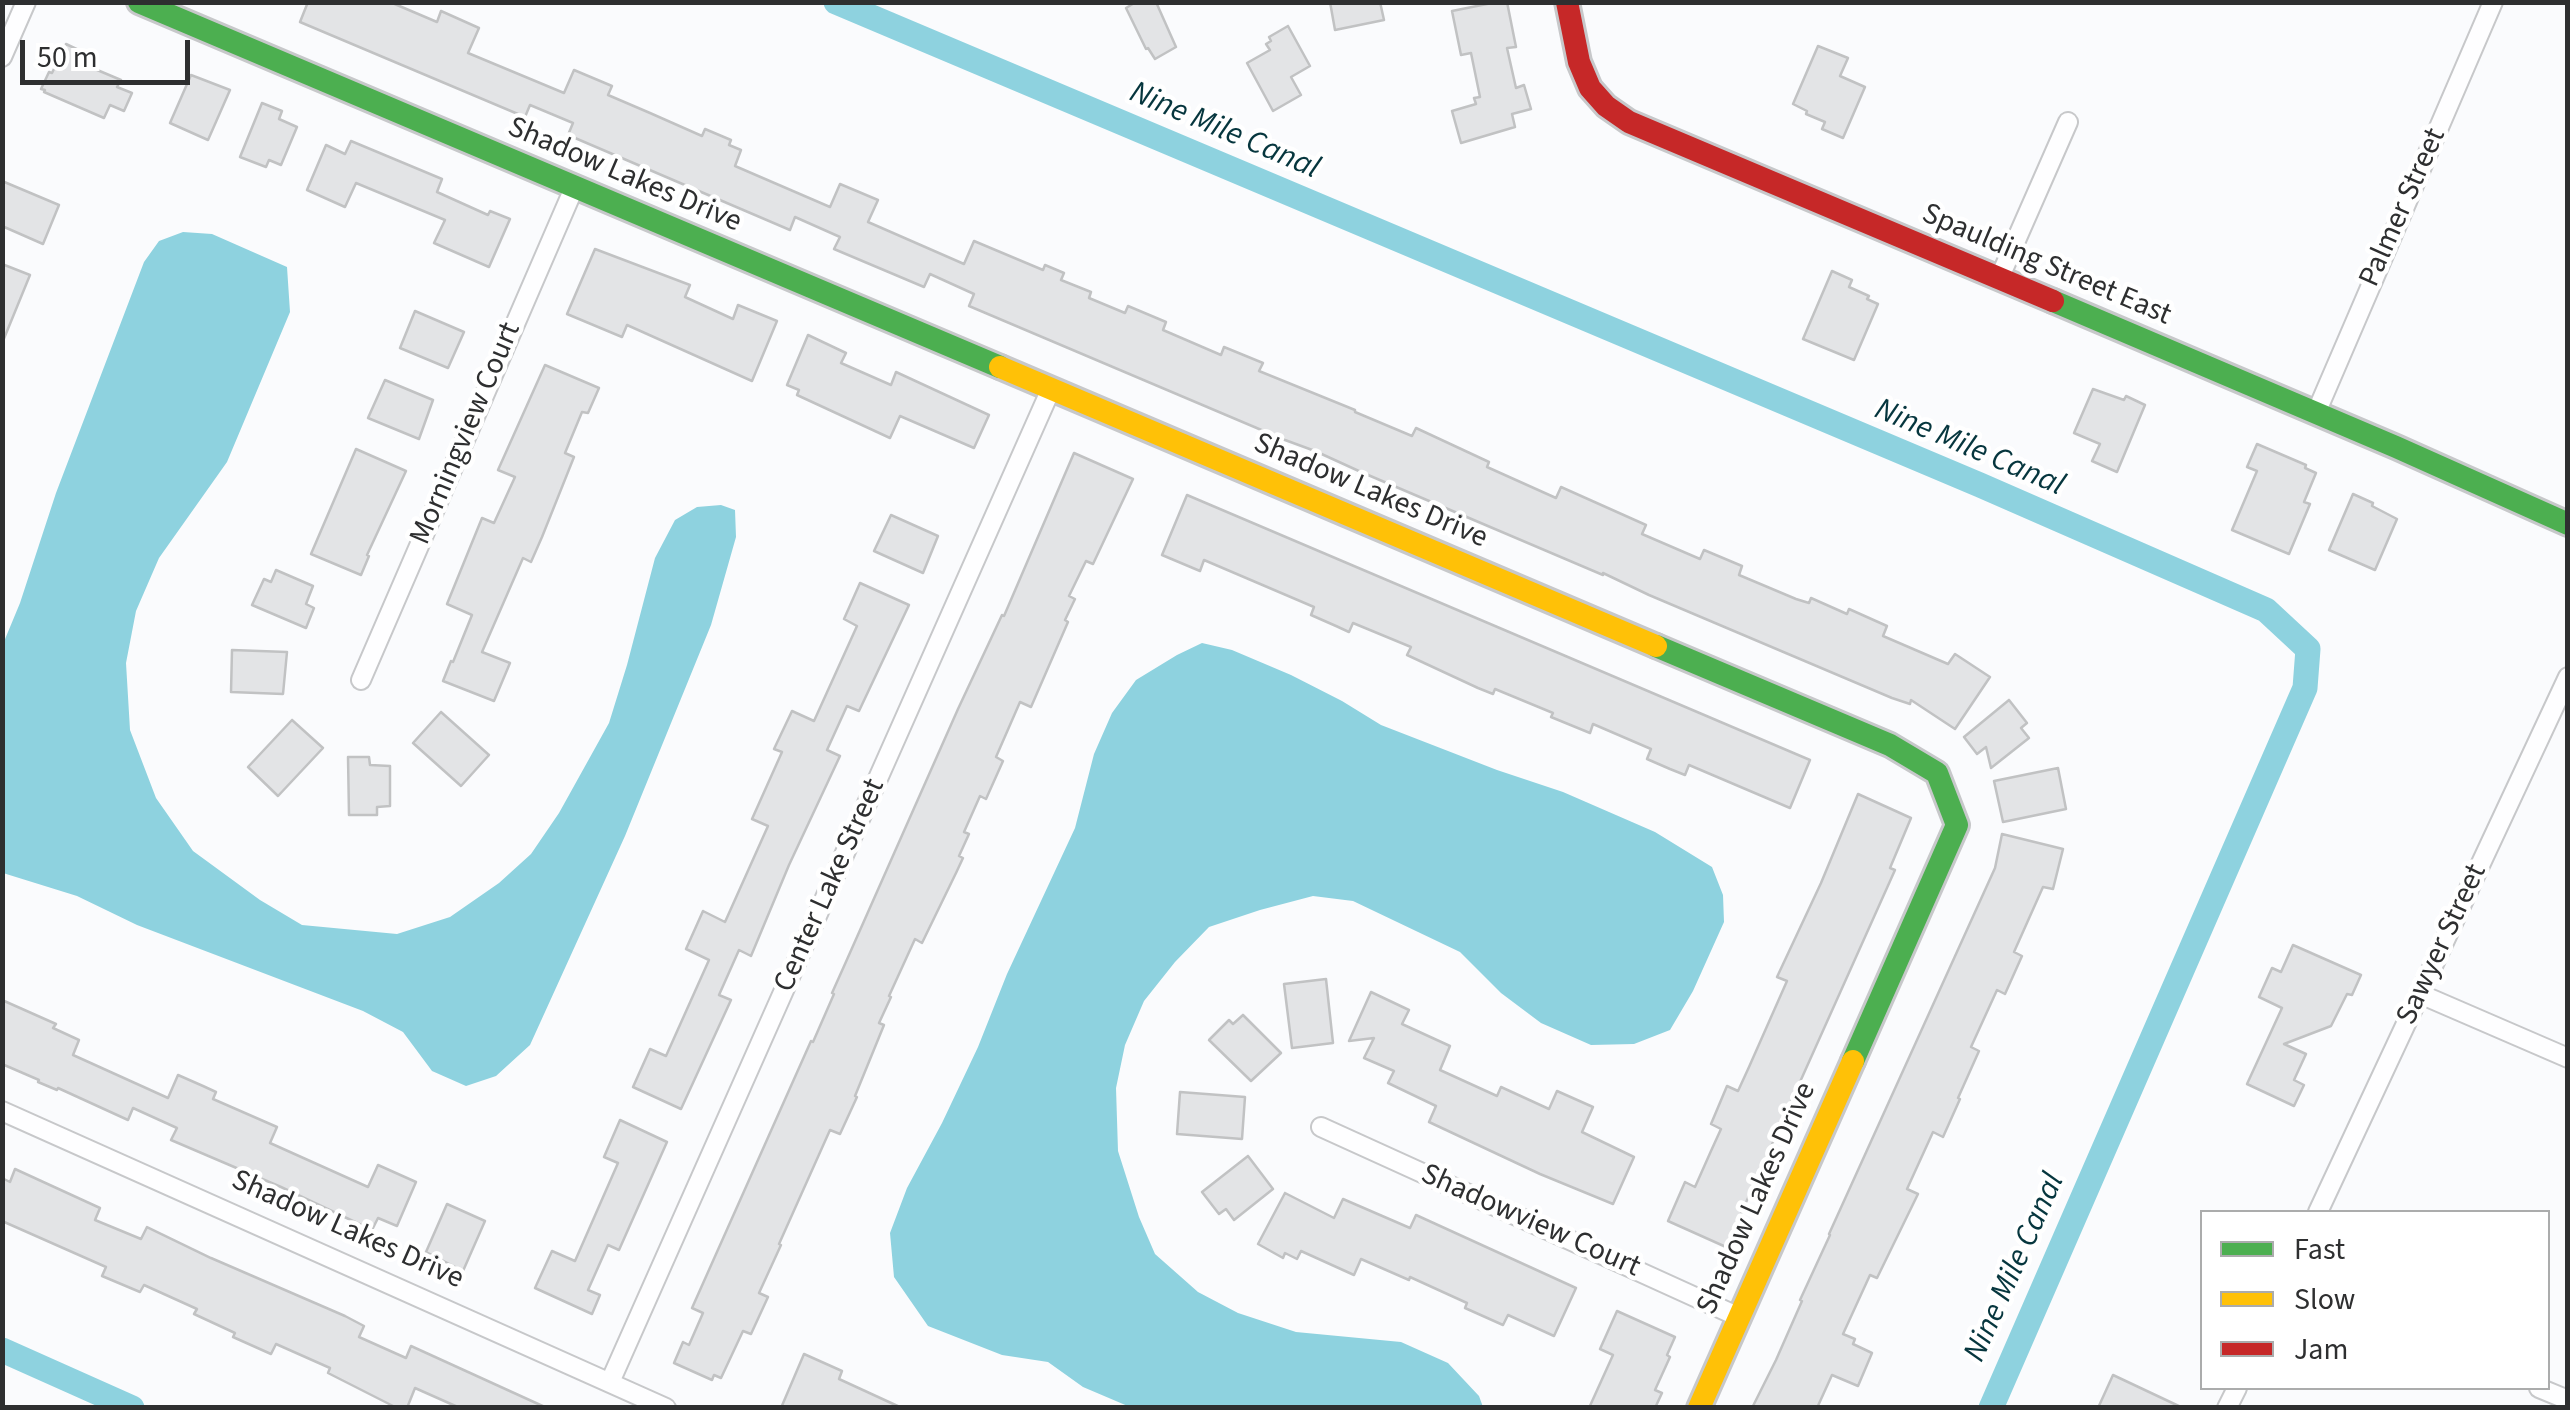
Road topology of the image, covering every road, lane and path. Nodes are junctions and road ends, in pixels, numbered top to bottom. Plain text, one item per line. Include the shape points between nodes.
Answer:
1 (26, 2) edge
2 (139, 2) edge
3 (1568, 2) edge
4 (2493, 2) edge
5 (2, 56) edge
6 (2068, 122) dead end
7 (574, 188) junction
8 (1999, 279) junction
9 (1051, 390) junction
10 (2316, 413) junction
11 (2568, 524) edge
12 (2568, 676) edge
13 (361, 680) dead end
14 (2559, 715) edge
15 (2420, 994) junction
16 (2568, 1058) edge
17 (2, 1111) edge
18 (1321, 1127) dead end
19 (2319, 1210) edge
20 (1739, 1317) junction
21 (610, 1382) junction
22 (2544, 1390) edge
23 (2568, 1400) edge
24 (666, 1408) edge
25 (1699, 1408) edge

1 - 5 street
2 - 7 street, Shadow Lakes Drive
3 - 8 street, Spaulding Street East via 1590,88 1629,122
4 - 10 street, Palmer Street
6 - 8 street
7 - 9 street, Shadow Lakes Drive
7 - 13 street, Morningview Court
8 - 10 street, Spaulding Street East
9 - 20 street, Shadow Lakes Drive via 1890,745 1937,774 1957,825
9 - 21 street, Center Lake Street
10 - 11 street, Spaulding Street East
12 - 14 street, Sawyer Street
14 - 15 street, Sawyer Street
15 - 16 street
15 - 19 street, Sawyer Street
17 - 21 street, Shadow Lakes Drive
18 - 20 street, Shadowview Court
20 - 25 street, Shadow Lakes Drive
21 - 24 street, Shadow Lakes Drive
22 - 23 street

